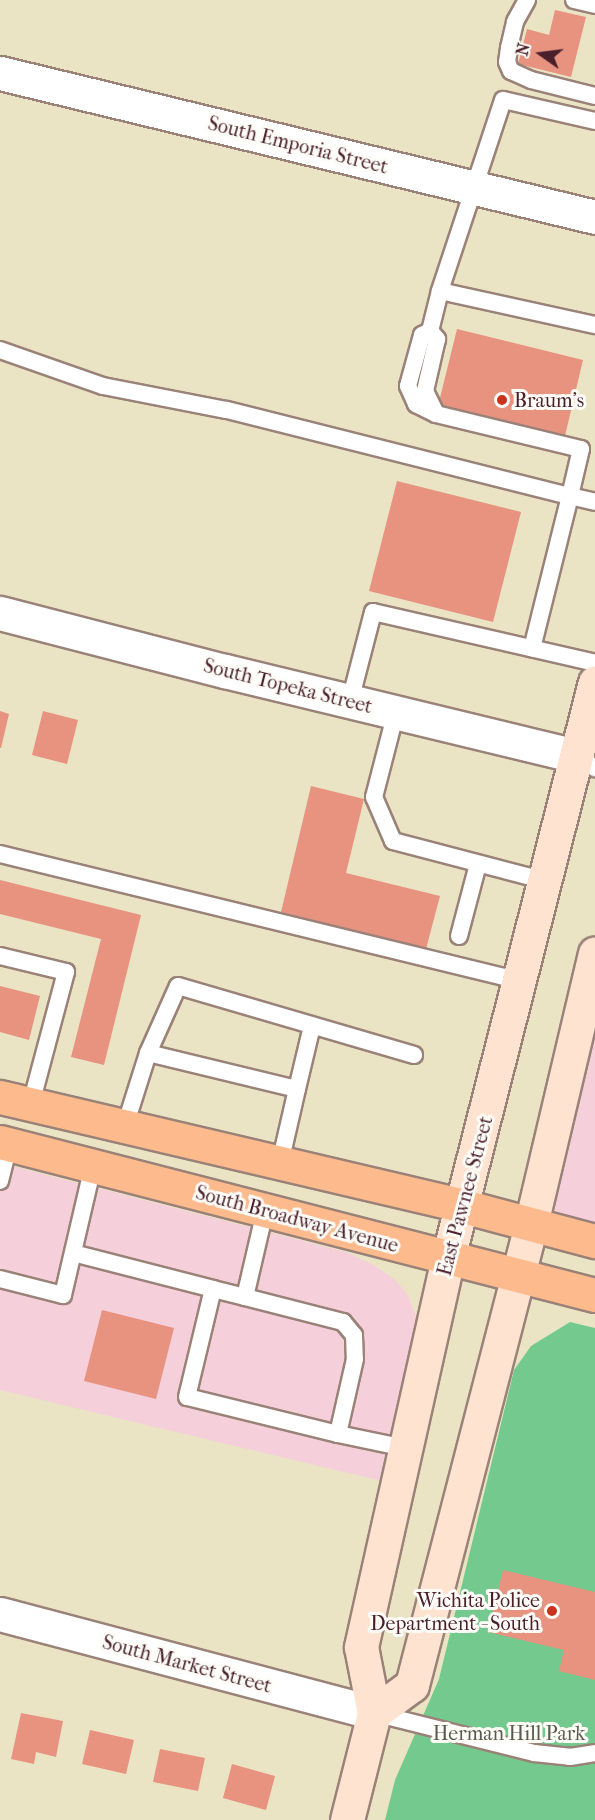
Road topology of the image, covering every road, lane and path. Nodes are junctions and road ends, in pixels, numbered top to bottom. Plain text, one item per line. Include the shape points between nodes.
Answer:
1 (527, 0) edge
2 (574, 0) edge
3 (595, 5) edge
4 (0, 73) edge
5 (595, 96) edge
6 (595, 121) edge
7 (473, 188) junction
8 (595, 217) edge
9 (440, 291) junction
10 (595, 325) edge
11 (0, 350) edge
12 (570, 496) junction
13 (595, 502) edge
14 (0, 613) edge
15 (532, 648) junction
16 (595, 663) edge
17 (595, 682) edge
18 (350, 701) junction
19 (396, 712) junction
20 (589, 760) edge
21 (0, 854) edge
22 (478, 864) junction
23 (545, 881) junction
24 (459, 936) dead end
25 (595, 953) edge
26 (0, 956) edge
27 (520, 981) junction
28 (312, 1026) junction
29 (148, 1053) junction
30 (414, 1055) dead end
31 (297, 1089) junction
32 (15, 1101) edge
33 (125, 1126) junction
34 (4, 1143) edge
35 (280, 1163) junction
36 (93, 1166) junction
37 (0, 1181) edge
38 (463, 1206) junction
39 (265, 1211) junction
40 (531, 1224) junction
41 (595, 1241) edge
42 (73, 1253) junction
43 (448, 1258) junction
44 (517, 1276) junction
45 (0, 1278) edge
46 (213, 1289) junction
47 (595, 1296) edge
48 (245, 1298) junction
49 (338, 1434) junction
50 (405, 1448) junction
51 (0, 1614) edge
52 (374, 1713) junction
53 (595, 1753) edge
54 (347, 1820) edge

1 - 5 lane via 515,22 509,48 507,62 511,71
2 - 3 lane
4 - 7 street, South Emporia Street
6 - 7 lane via 503,100
7 - 8 street, South Emporia Street
7 - 9 lane
9 - 10 lane
9 - 12 lane via 430,331 422,335 408,386 416,404 436,414 581,449
11 - 12 lane via 103,386 226,410
12 - 13 lane
12 - 15 lane
14 - 18 street, South Topeka Street
15 - 16 lane
15 - 18 lane via 374,612
17 - 20 main road, East Pawnee Street
18 - 19 street, South Topeka Street
19 - 20 street, South Topeka Street
19 - 22 lane via 375,797 393,841
20 - 23 main road, East Pawnee Street
21 - 27 lane
22 - 23 lane
22 - 24 lane
23 - 27 main road, East Pawnee Street
25 - 40 main road
26 - 32 lane via 66,972
27 - 38 main road, East Pawnee Street
28 - 29 lane via 178,986
28 - 30 lane
28 - 31 lane
29 - 31 lane
29 - 33 lane
31 - 35 lane
32 - 33 main road
33 - 35 main road
34 - 36 main road, South Broadway Avenue
34 - 37 lane
35 - 38 main road
36 - 39 main road, South Broadway Avenue
36 - 42 lane
38 - 40 main road
38 - 43 main road, East Pawnee Street
39 - 43 main road, South Broadway Avenue
39 - 48 lane
40 - 41 main road
40 - 44 main road
42 - 45 lane via 63,1295
42 - 46 lane
43 - 44 main road, South Broadway Avenue
43 - 50 main road, East Pawnee Street
44 - 47 main road, South Broadway Avenue
44 - 52 main road via 412,1685
46 - 48 lane
46 - 49 lane via 187,1397
48 - 49 lane via 343,1322 354,1335 355,1359
49 - 50 lane
50 - 52 main road, East Pawnee Street via 361,1647
51 - 52 street, South Market Street
52 - 53 lane via 534,1753 570,1757
52 - 54 main road, East Pawnee Street

